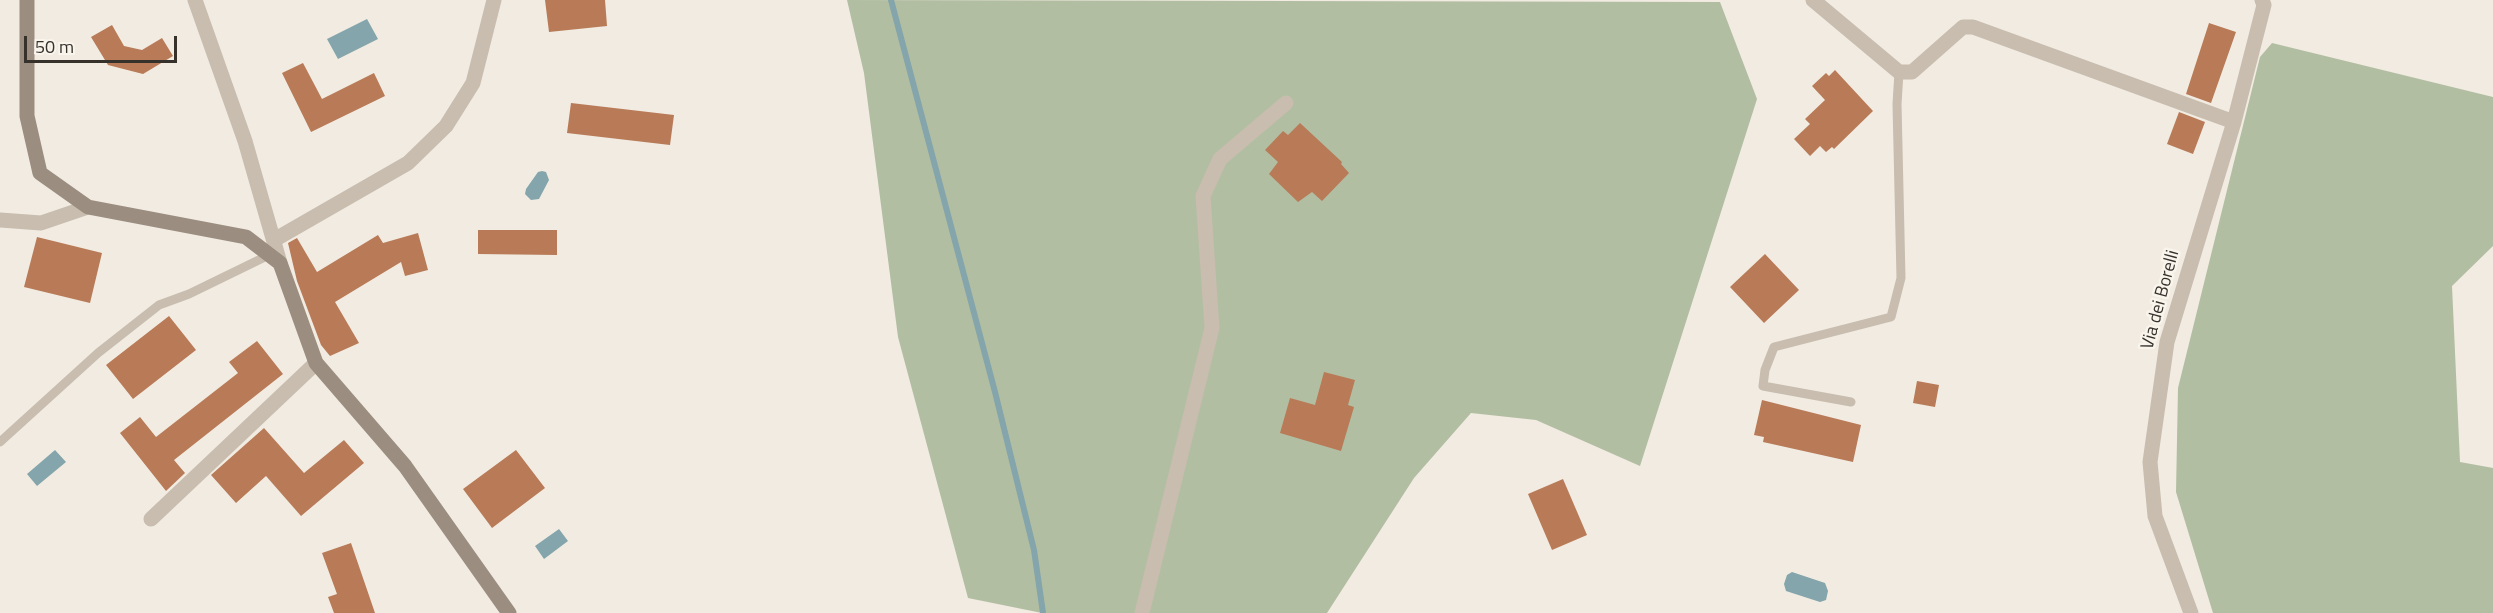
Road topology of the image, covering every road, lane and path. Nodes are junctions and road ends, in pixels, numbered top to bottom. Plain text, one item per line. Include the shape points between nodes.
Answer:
1 (27, 0) edge
2 (195, 0) edge
3 (494, 0) edge
4 (1813, 0) edge
5 (2262, 0) edge
6 (1899, 72) junction
7 (1286, 103) dead end
8 (2234, 122) junction
9 (88, 207) junction
10 (0, 220) edge
11 (274, 252) junction
12 (316, 363) junction
13 (1851, 402) dead end
14 (0, 442) edge
15 (151, 519) dead end
16 (509, 613) edge
17 (1142, 613) edge
18 (2191, 613) edge

1 - 9 street via 27,116 40,173
2 - 11 street via 245,141
3 - 11 street via 473,83 446,126 408,163
4 - 6 street
5 - 8 street, Via dei Borelli via 2264,5
6 - 8 street via 1911,72 1963,27 1973,27
6 - 13 lane via 1901,278 1891,316 1774,347 1765,370 1763,386
7 - 17 street via 1220,159 1203,196 1212,328
8 - 18 street, Via dei Borelli via 2167,342 2150,462 2155,516
9 - 10 street via 41,223
9 - 11 street via 246,237
11 - 12 street
11 - 14 lane via 159,305 98,353
12 - 15 street
12 - 16 street via 405,466

